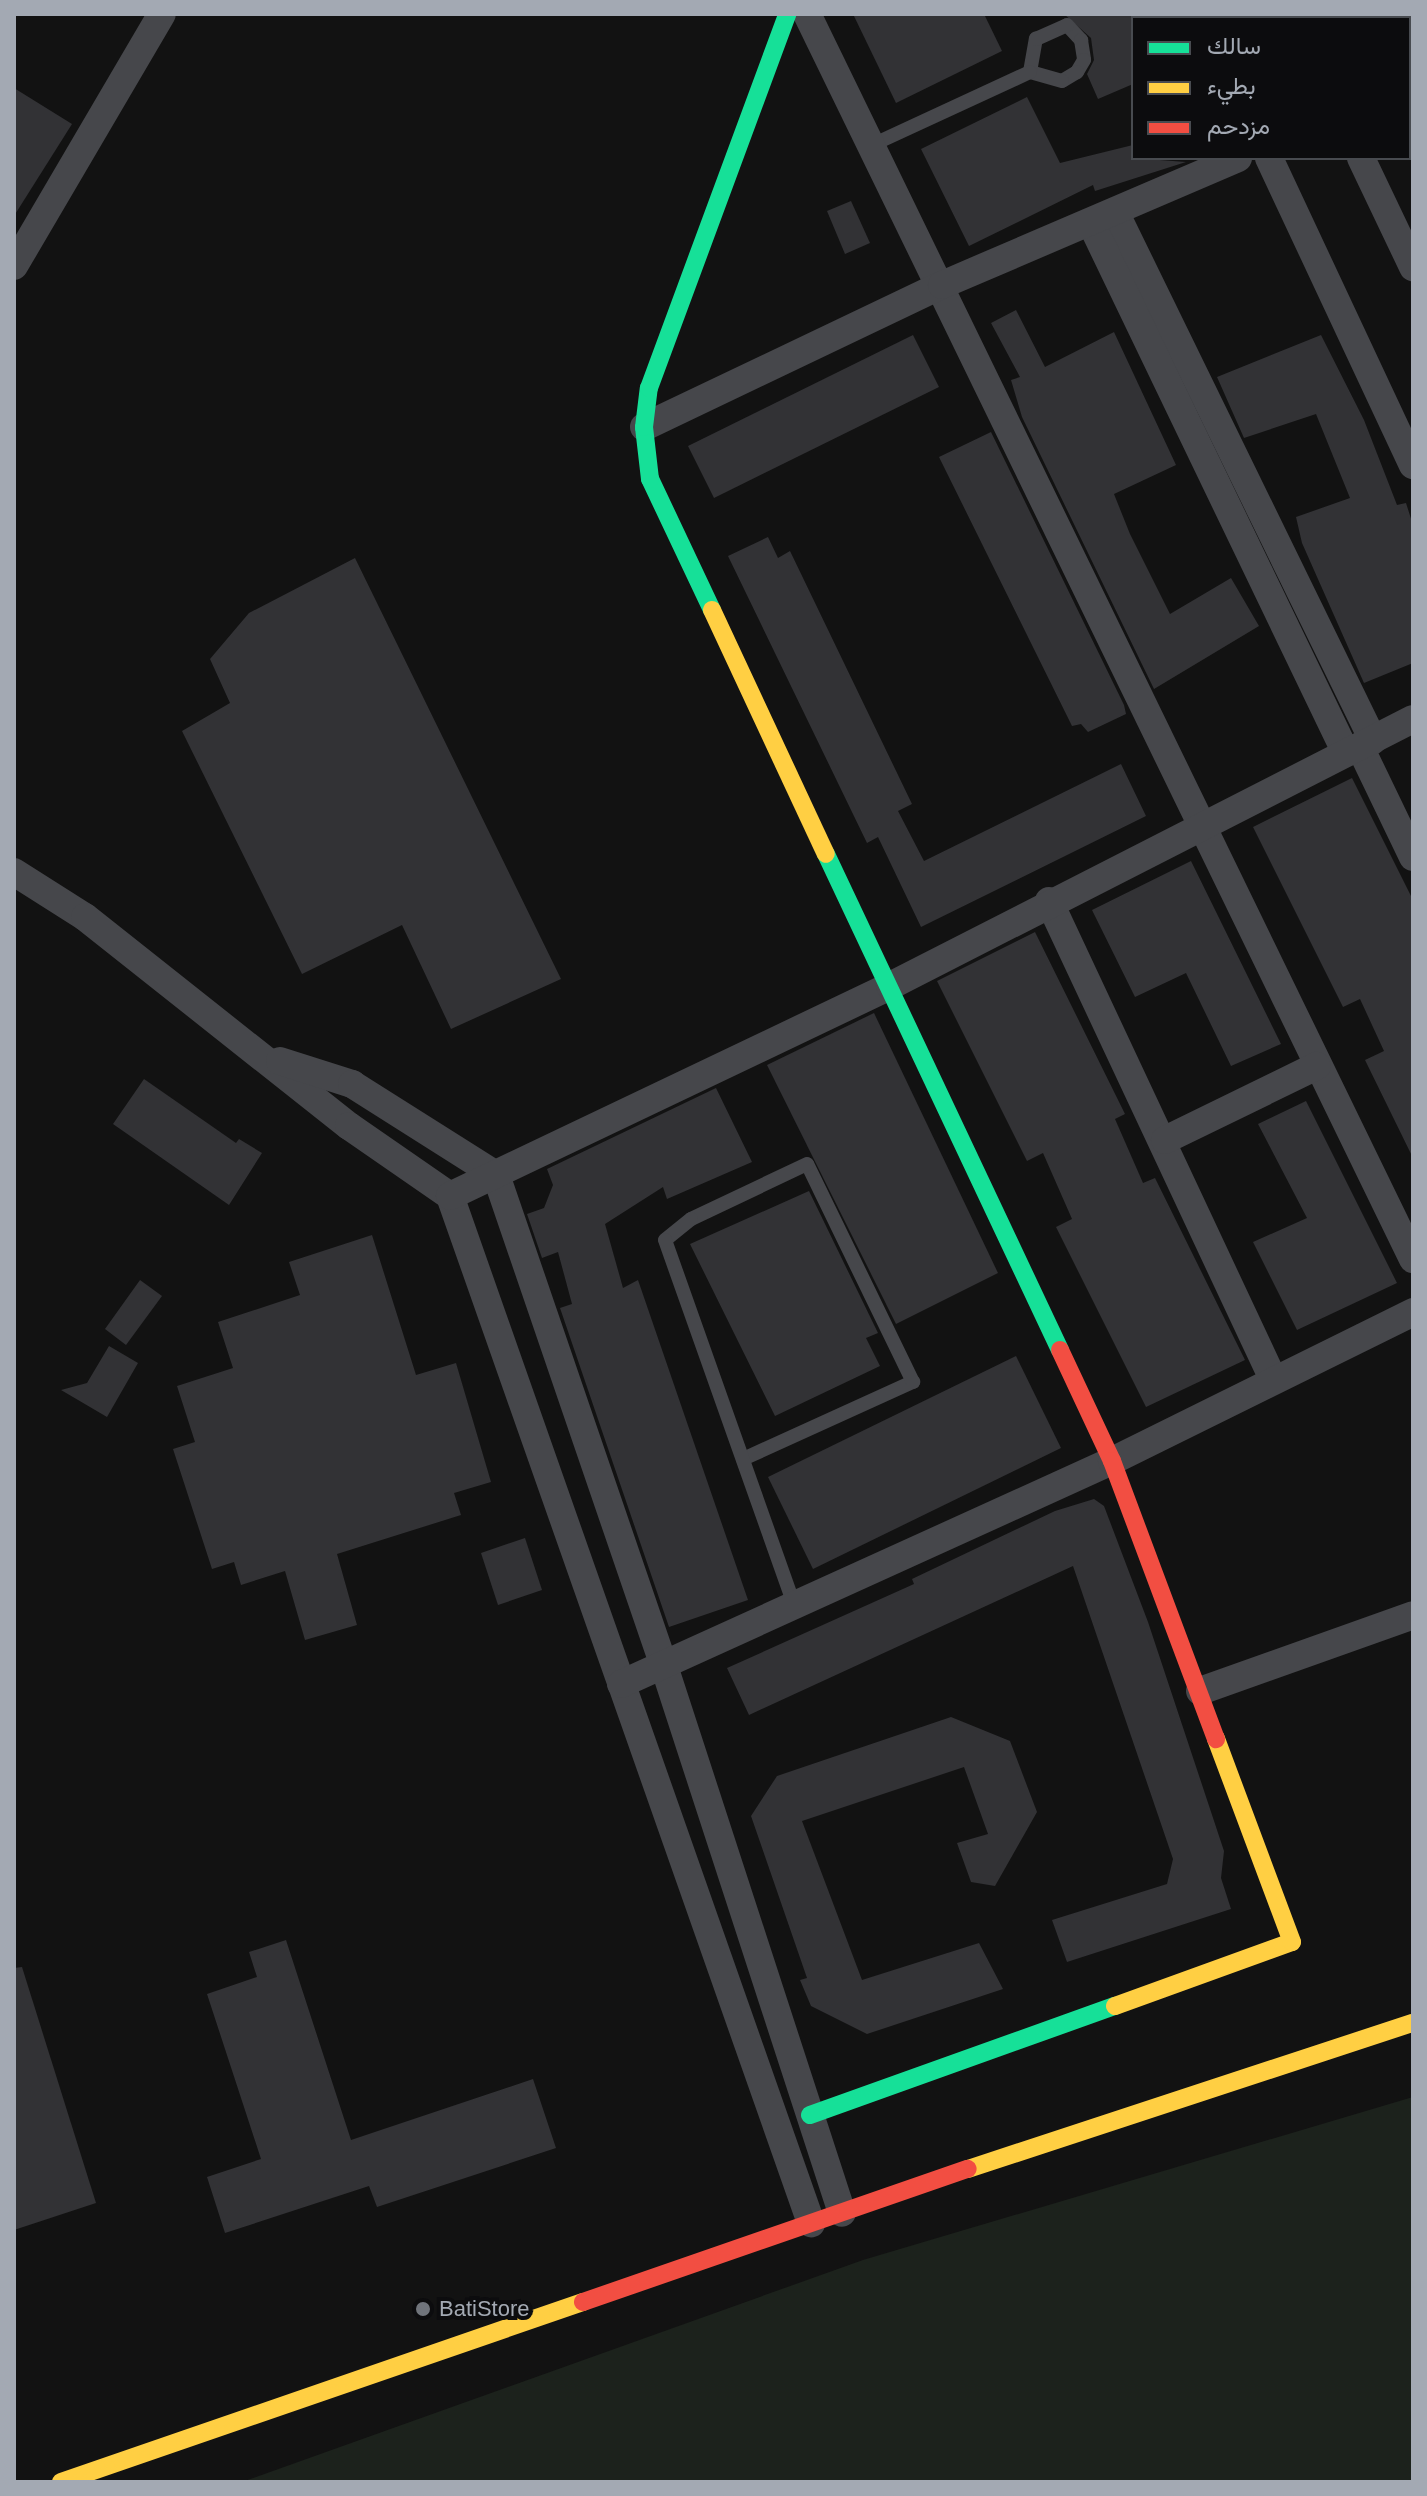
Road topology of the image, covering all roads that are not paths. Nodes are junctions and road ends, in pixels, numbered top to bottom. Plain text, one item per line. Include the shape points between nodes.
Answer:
1 (162, 14) edge
2 (787, 14) edge
3 (807, 14) edge
4 (1030, 72) dead end
5 (872, 145) junction
6 (1233, 160) edge
7 (1270, 160) edge
8 (1362, 160) edge
9 (1103, 217) junction
10 (14, 266) edge
11 (1413, 267) edge
12 (942, 285) junction
13 (644, 427) junction
14 (1413, 465) edge
15 (1413, 719) edge
16 (1360, 747) junction
17 (1202, 824) junction
18 (1413, 857) edge
19 (14, 872) edge
20 (1049, 901) junction
21 (890, 986) junction
22 (264, 1056) junction
23 (1317, 1066) junction
24 (1165, 1140) junction
25 (496, 1175) junction
26 (450, 1196) junction
27 (1413, 1259) edge
28 (1413, 1312) edge
29 (1273, 1379) junction
30 (743, 1459) junction
31 (1112, 1461) junction
32 (794, 1605) junction
33 (1413, 1615) edge
34 (664, 1666) junction
35 (621, 1684) junction
36 (1200, 1691) junction
37 (1413, 2023) edge
38 (810, 2115) junction
39 (842, 2213) junction
40 (811, 2223) junction
41 (61, 2482) edge

1 - 10 street
2 - 13 street via 649,388
3 - 5 street
4 - 5 lane
5 - 12 street
6 - 9 street
7 - 14 street
8 - 11 street
9 - 12 street
9 - 16 street
12 - 13 street
12 - 17 street
13 - 21 street via 650,479
15 - 16 street
16 - 17 street
16 - 18 street
17 - 20 street
17 - 23 street
19 - 22 street via 85,917
20 - 21 street
20 - 24 street
21 - 25 street
21 - 31 street
22 - 25 street via 352,1084
22 - 26 street via 349,1126
23 - 24 street
23 - 27 street
24 - 29 street
25 - 26 street
25 - 34 street
26 - 35 street
28 - 29 street
29 - 31 street
30 - 30 lane via 665,1240 691,1219 807,1164 913,1382
30 - 32 lane
31 - 32 street
31 - 36 street
32 - 34 street
33 - 36 street
34 - 35 street
34 - 38 street
35 - 40 street
36 - 38 street via 1292,1942
37 - 39 street
38 - 39 street
39 - 40 street
40 - 41 street

